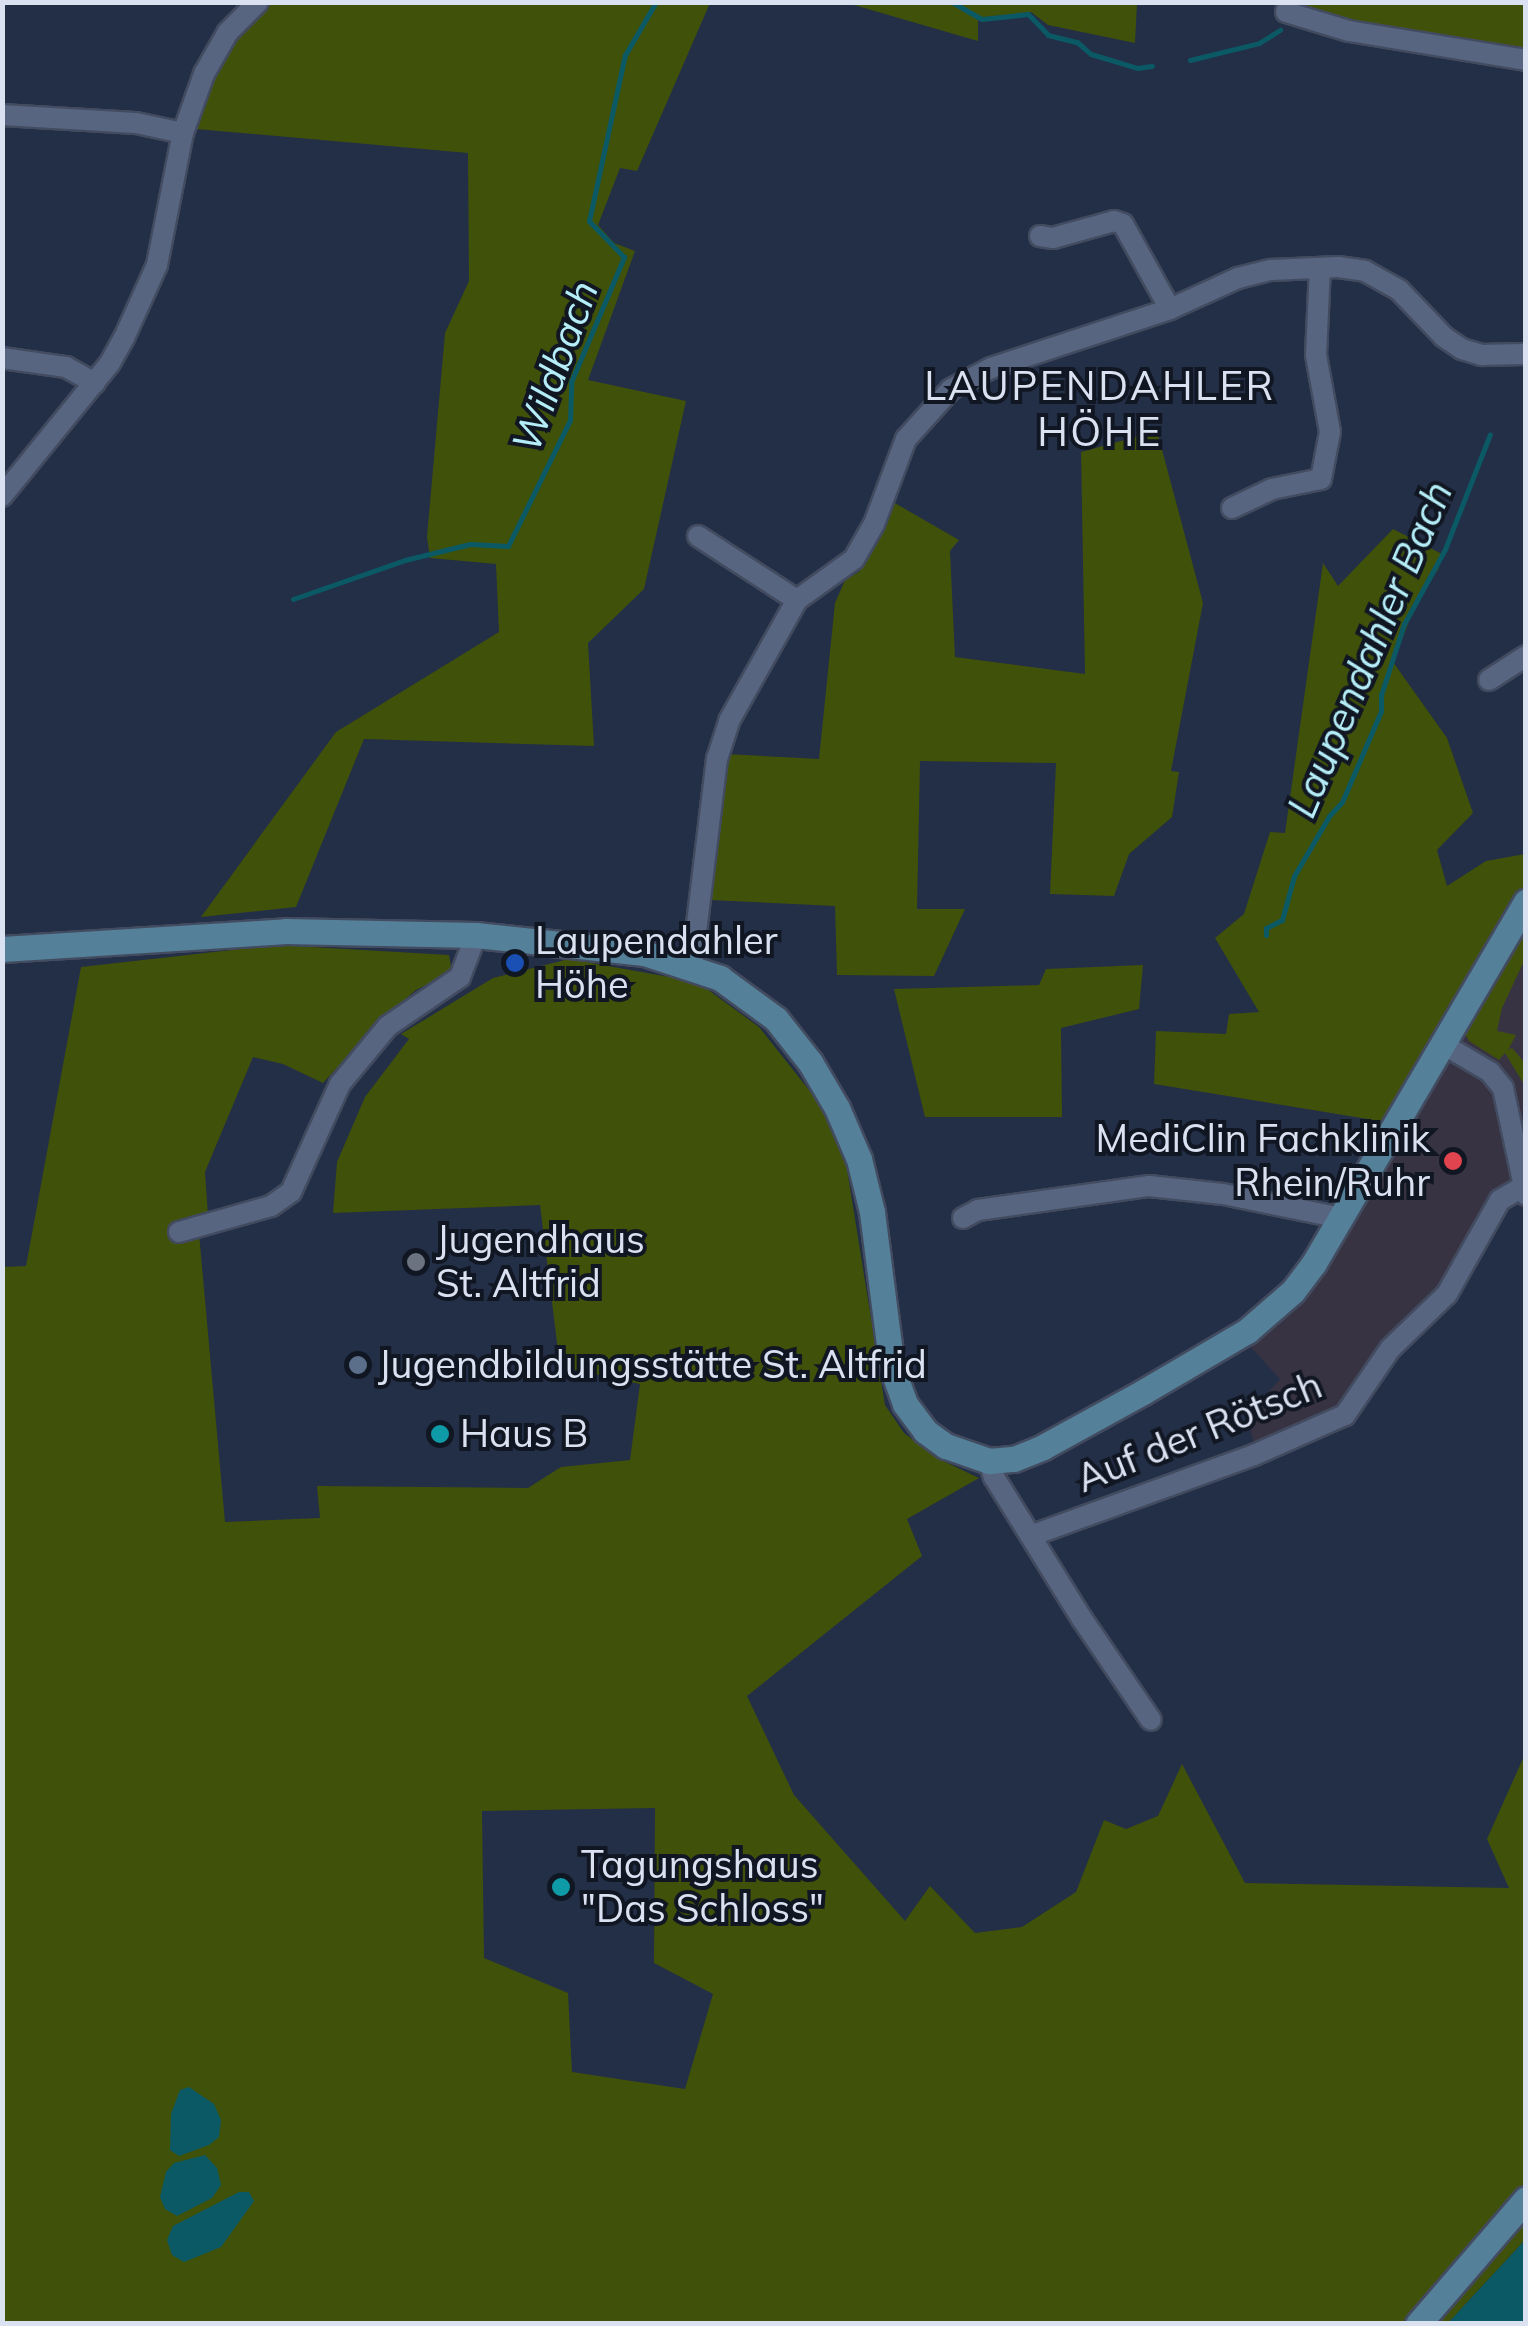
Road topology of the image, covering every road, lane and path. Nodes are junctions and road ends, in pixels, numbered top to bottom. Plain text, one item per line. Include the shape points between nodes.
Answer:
1 (258, 2) edge
2 (1286, 12) dead end
3 (1526, 60) edge
4 (2, 114) edge
5 (184, 134) junction
6 (1040, 236) dead end
7 (1320, 268) junction
8 (1170, 309) junction
9 (1526, 354) edge
10 (2, 358) edge
11 (95, 382) junction
12 (2, 496) edge
13 (1232, 508) dead end
14 (698, 536) dead end
15 (797, 600) junction
16 (1526, 656) edge
17 (1489, 680) dead end
18 (1526, 902) edge
19 (476, 935) junction
20 (2, 949) edge
21 (692, 965) junction
22 (1441, 1043) junction
23 (1523, 1192) edge
24 (963, 1218) dead end
25 (1341, 1218) junction
26 (180, 1232) dead end
27 (989, 1461) junction
28 (1033, 1535) junction
29 (1151, 1720) dead end
30 (1526, 2199) edge
31 (1418, 2324) edge

1 - 5 street via 216,50
2 - 3 street via 1348,31
4 - 5 street
5 - 11 street via 157,265 124,338
6 - 8 street via 1123,224
7 - 8 street via 1247,274
7 - 9 street via 1377,276 1444,337 1472,353
7 - 13 street via 1316,356 1330,432 1321,479 1272,489
8 - 15 street via 991,368 951,390 906,440 854,559
10 - 11 street via 66,368
11 - 12 street
14 - 15 street
15 - 21 street via 729,720 717,758
16 - 17 street
18 - 22 main road
19 - 20 main road via 286,931
19 - 21 main road via 644,952
19 - 26 street via 460,977 388,1026 340,1084 290,1192 271,1206
21 - 27 main road via 776,1019 810,1062 859,1158 892,1368 905,1404 946,1446
22 - 23 street, Auf der Rötsch via 1490,1072 1503,1088
22 - 25 main road
23 - 28 street, Auf der Rötsch via 1500,1200 1447,1294 1390,1349 1345,1415
24 - 25 street via 978,1210 1149,1186
25 - 27 main road via 1292,1292 1247,1332 1043,1447
27 - 28 street
28 - 29 street
30 - 31 main road

